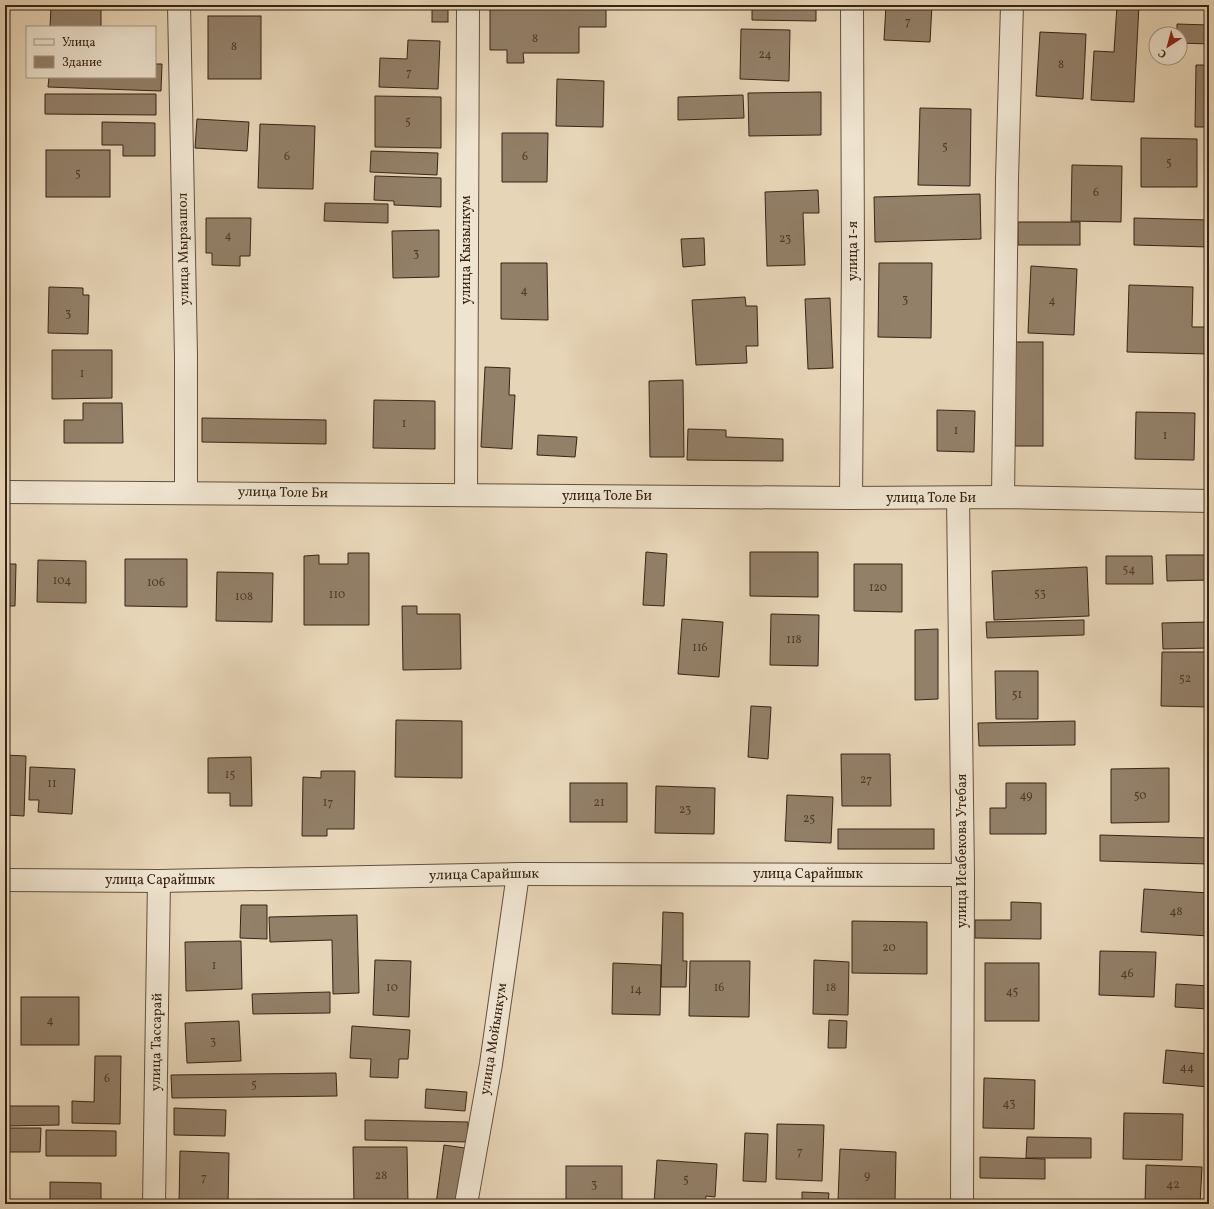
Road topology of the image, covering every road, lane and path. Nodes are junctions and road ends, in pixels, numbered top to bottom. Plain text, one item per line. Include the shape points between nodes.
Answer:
1 (179, 5) edge
2 (468, 5) edge
3 (852, 5) edge
4 (1012, 5) edge
5 (5, 492) edge
6 (186, 493) junction
7 (466, 495) junction
8 (1002, 497) junction
9 (851, 498) junction
10 (958, 498) junction
11 (1209, 501) edge
12 (518, 874) junction
13 (963, 875) junction
14 (5, 880) edge
15 (159, 881) junction
16 (154, 1204) edge
17 (466, 1204) edge
18 (962, 1204) edge

1 - 6 street, улица Мырзашол
2 - 7 street, улица Кызылкум
3 - 9 street, улица 1-я
4 - 8 street via 1006,179
5 - 6 street, улица Толе Би
6 - 7 street, улица Толе Би
7 - 9 street, улица Толе Би
8 - 10 street, улица Толе Би
8 - 11 street, улица Толе Би
9 - 10 street, улица Толе Би
10 - 13 street, улица Исабекова Утебая
12 - 13 street, улица Сарайшык
12 - 15 street, улица Сарайшык
12 - 17 street, улица Мойынкум via 491,1064
13 - 18 street, улица Исабекова Утебая
14 - 15 street, улица Сарайшык
15 - 16 street, улица Тассарай

